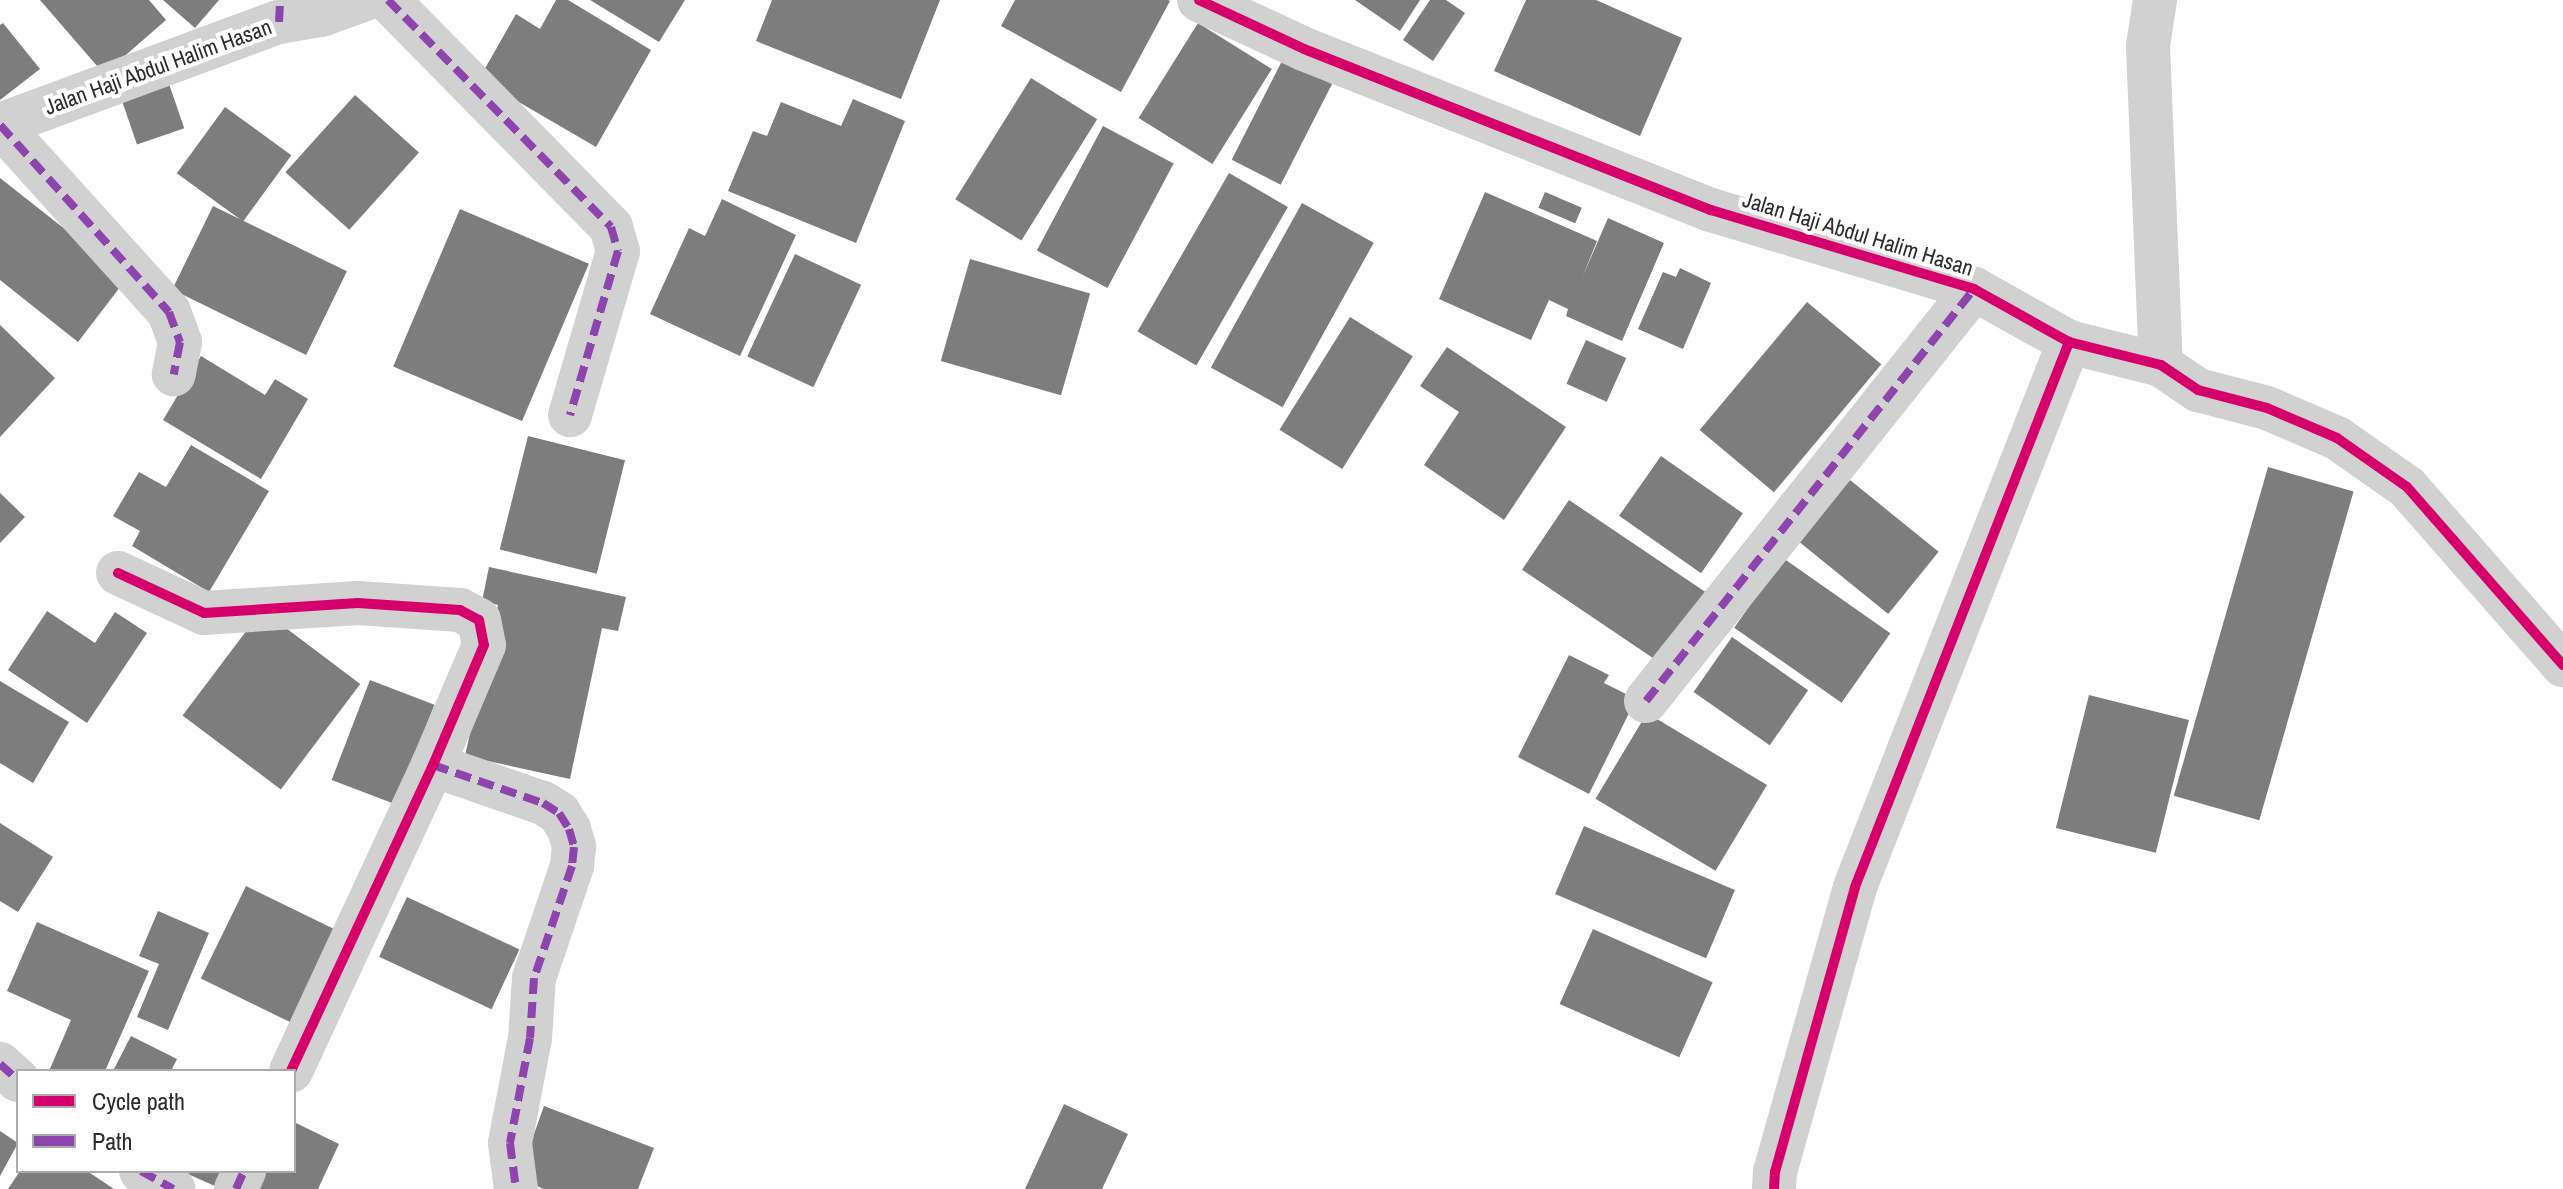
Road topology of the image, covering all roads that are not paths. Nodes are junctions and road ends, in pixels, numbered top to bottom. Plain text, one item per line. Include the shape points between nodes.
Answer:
1 (363, 0) edge
2 (388, 0) edge
3 (1199, 0) edge
4 (2155, 0) edge
5 (279, 11) edge
6 (0, 125) edge
7 (1974, 289) junction
8 (2069, 342) junction
9 (2161, 365) junction
10 (174, 374) dead end
11 (570, 415) dead end
12 (118, 573) dead end
13 (2563, 665) edge
14 (1646, 701) dead end
15 (433, 765) junction
16 (0, 1064) edge
17 (292, 1069) edge
18 (16, 1078) edge
19 (145, 1173) edge
20 (173, 1189) edge
21 (516, 1189) edge
22 (1774, 1189) edge

1 - 5 street, Jalan Haji Abdul Halim Hasan via 321,15
2 - 11 street via 611,227 618,251
3 - 7 street, Jalan Haji Abdul Halim Hasan via 1304,49 1711,210
4 - 9 street via 2148,46
5 - 6 street, Jalan Haji Abdul Halim Hasan
6 - 10 street via 169,312 180,342
7 - 8 street, Jalan Haji Abdul Halim Hasan
7 - 14 street
8 - 9 street, Jalan Haji Abdul Halim Hasan
8 - 22 street via 1855,887
9 - 13 street, Jalan Haji Abdul Halim Hasan via 2198,390 2267,408 2337,438 2407,487
12 - 15 street via 204,613 358,603 460,610 479,620 484,645
15 - 17 street
15 - 21 street via 543,803 559,813 574,847 534,978 530,1038 510,1143
16 - 18 street
19 - 20 street

